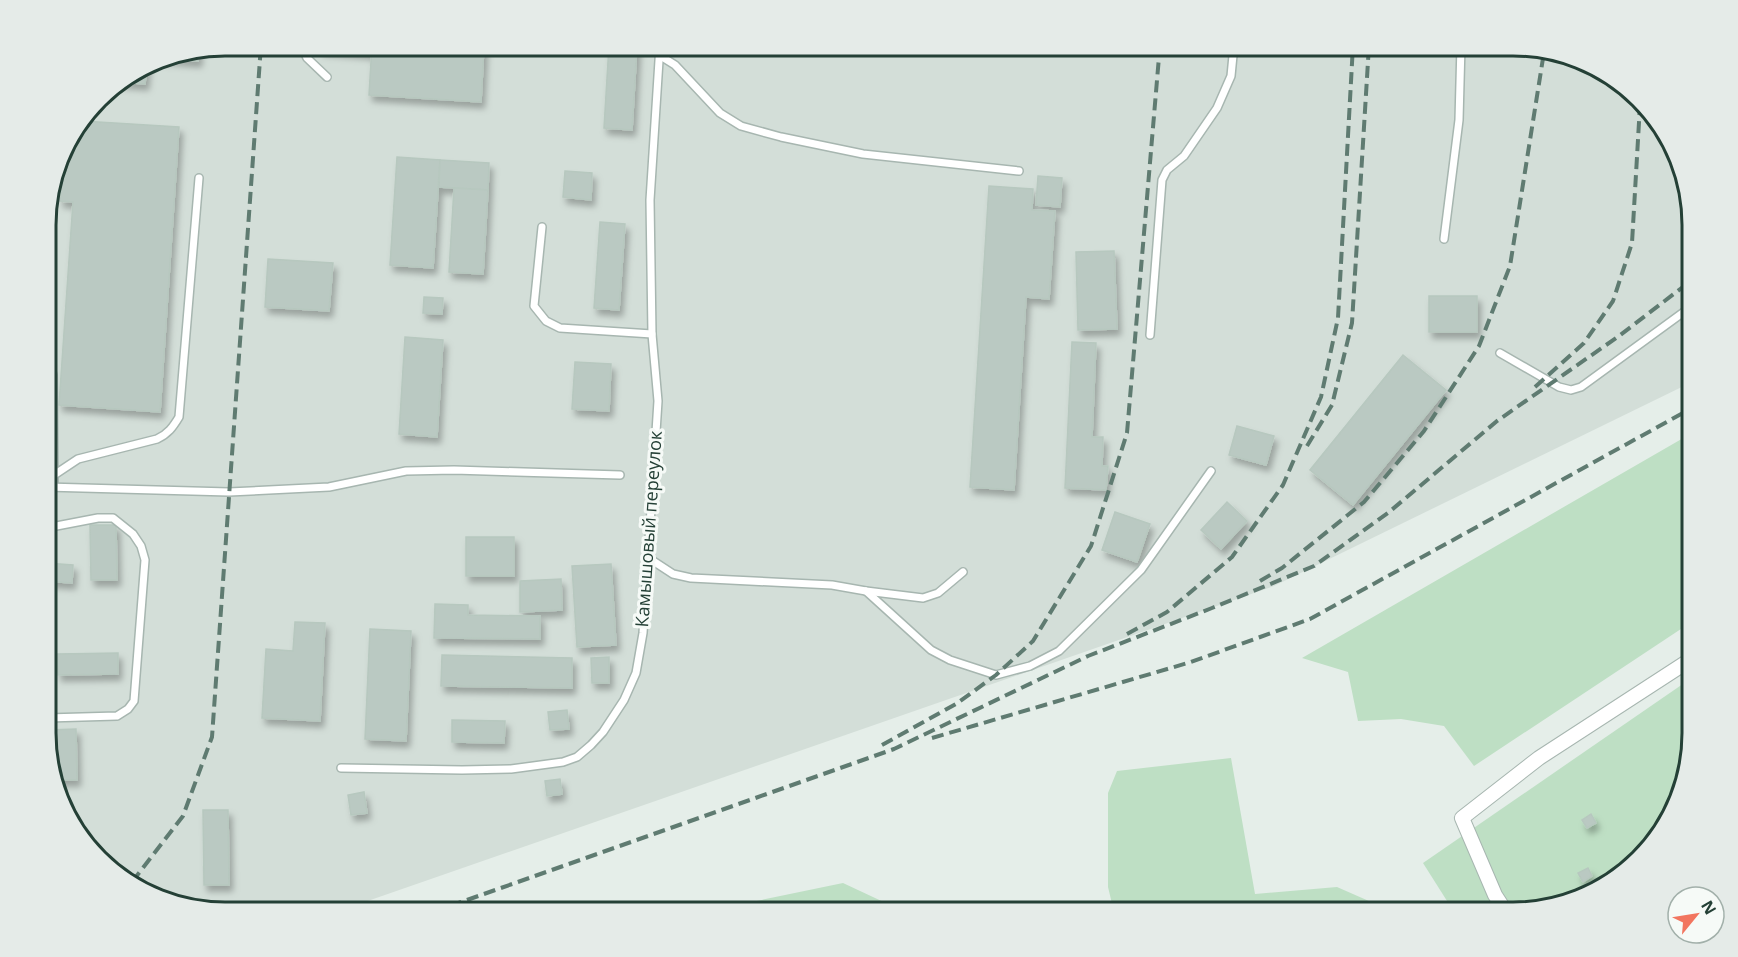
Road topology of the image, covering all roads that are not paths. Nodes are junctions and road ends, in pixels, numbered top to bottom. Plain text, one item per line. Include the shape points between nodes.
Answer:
1 (306, 56) edge
2 (659, 56) edge
3 (661, 56) edge
4 (1233, 56) edge
5 (1461, 56) edge
6 (327, 77) dead end
7 (1019, 171) dead end
8 (199, 178) dead end
9 (542, 227) dead end
10 (1444, 239) dead end
11 (1682, 313) edge
12 (652, 334) junction
13 (1150, 335) dead end
14 (1500, 352) dead end
15 (1211, 471) dead end
16 (55, 474) edge
17 (620, 475) dead end
18 (55, 487) edge
19 (55, 526) edge
20 (647, 557) junction
21 (963, 572) dead end
22 (866, 591) junction
23 (1682, 666) edge
24 (55, 718) edge
25 (342, 768) dead end
26 (1499, 901) edge

1 - 6 lane
2 - 12 lane, Камышовый переулок via 650,200
3 - 7 lane via 675,65 720,113 741,126 863,154
4 - 13 lane via 1231,76 1217,108 1162,180
5 - 10 lane via 1459,120
8 - 16 lane via 178,417 165,435 157,439 78,459
9 - 12 lane via 534,306 546,321 561,328
11 - 14 lane via 1581,387 1571,390 1559,387
12 - 20 lane, Камышовый переулок via 658,401
15 - 22 lane via 1141,570 1059,651 1030,666 996,675 950,660 931,650
17 - 18 lane via 406,471 329,487 229,492
19 - 24 lane via 113,518 133,534 145,560 134,701 117,716
20 - 22 lane via 674,574 691,578 832,585
20 - 25 lane, Камышовый переулок via 643,633 636,673 603,732 578,757 511,769
21 - 22 lane via 938,593 923,598
23 - 26 street via 1539,758 1462,818

